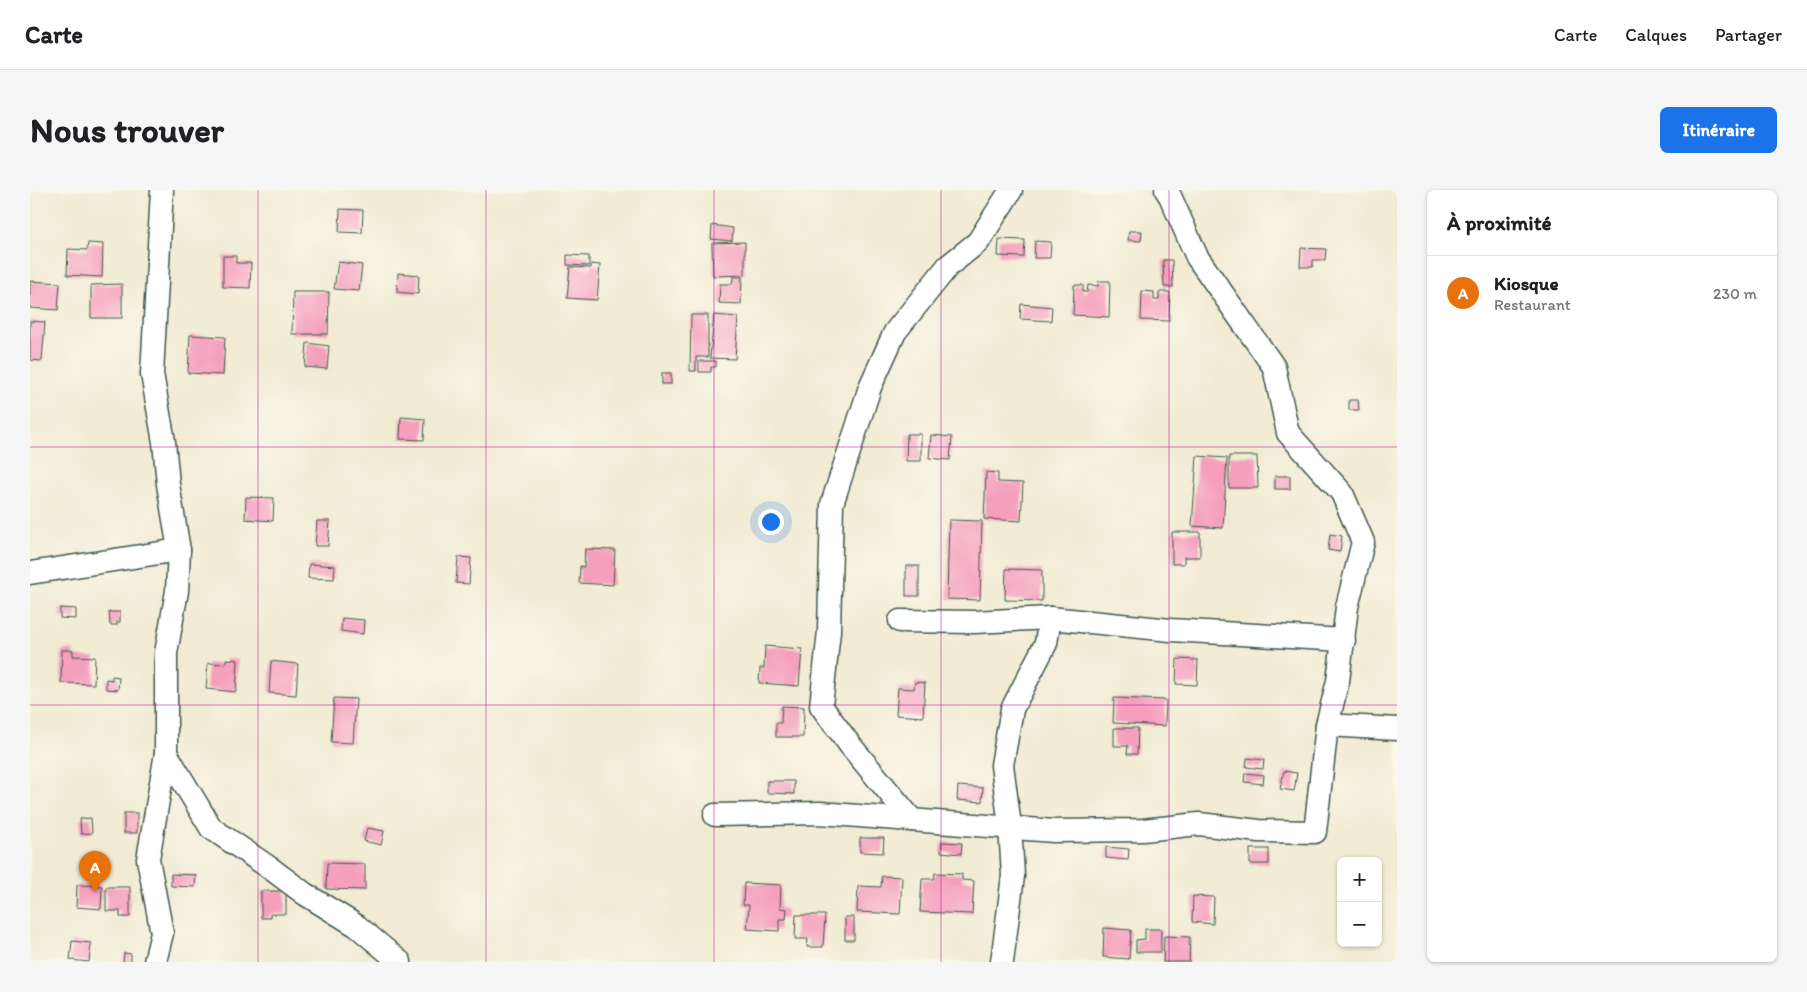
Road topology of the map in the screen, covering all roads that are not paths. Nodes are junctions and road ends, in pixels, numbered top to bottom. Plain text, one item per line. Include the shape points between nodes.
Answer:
1 (162, 190) edge
2 (1011, 190) edge
3 (1166, 190) edge
4 (179, 550) junction
5 (30, 573) edge
6 (1050, 618) junction
7 (900, 621) dead end
8 (1344, 640) junction
9 (1326, 725) junction
10 (1397, 729) edge
11 (166, 753) junction
12 (715, 815) dead end
13 (912, 820) junction
14 (1010, 826) junction
15 (155, 962) edge
16 (400, 962) edge
17 (1002, 962) edge

1 - 4 street via 152,374
2 - 13 street via 978,242 948,266 895,332 870,387 832,504 829,631 821,706
3 - 8 street via 1197,257 1274,367 1288,434 1342,493 1363,542 1347,607
4 - 5 street
4 - 11 street via 166,653
6 - 7 street
6 - 8 street via 1171,630
6 - 14 street via 1046,642 1010,719 1002,765
8 - 9 street
9 - 10 street
9 - 14 street via 1315,832 1259,831 1199,824 1143,830 1054,831
11 - 15 street via 148,859 162,933
11 - 16 street via 211,828 357,926
12 - 13 street via 820,813
13 - 14 street
14 - 17 street via 1014,876

